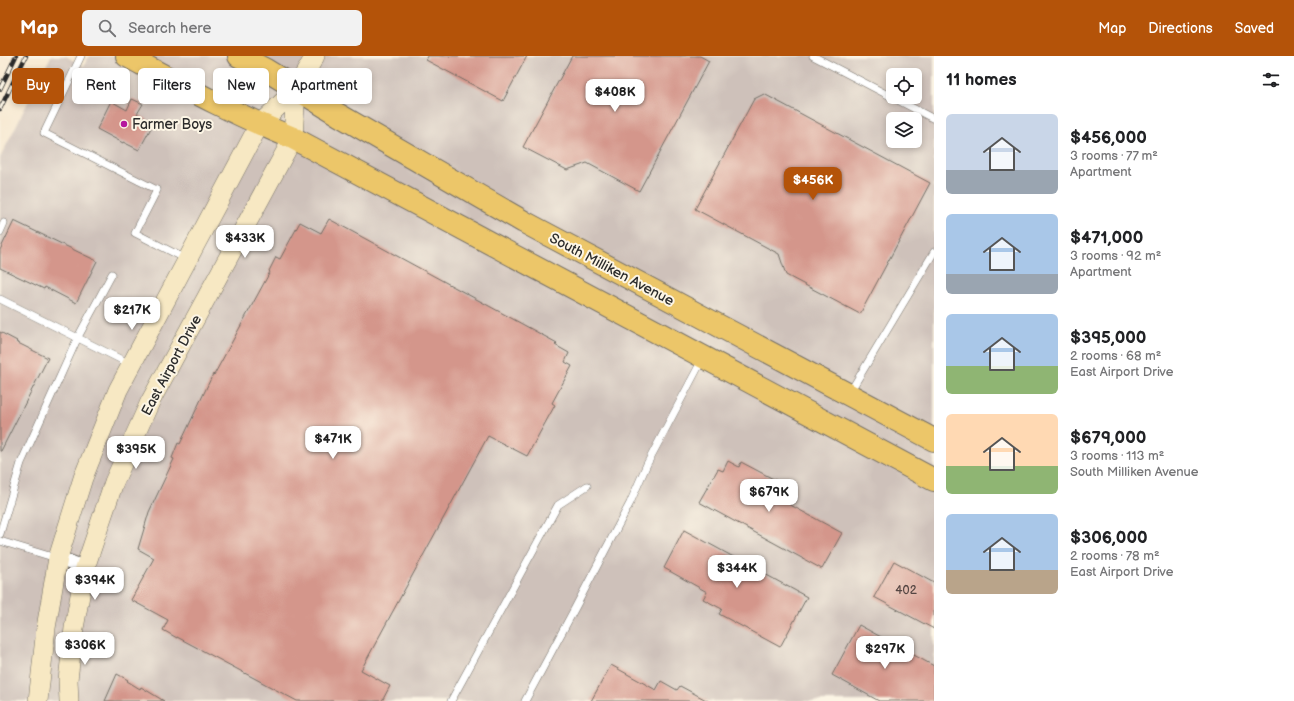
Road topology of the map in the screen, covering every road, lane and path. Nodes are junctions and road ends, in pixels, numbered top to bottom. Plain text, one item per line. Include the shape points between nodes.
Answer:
1 (81, 56) edge
2 (127, 56) edge
3 (239, 56) edge
4 (315, 56) edge
5 (813, 56) edge
6 (308, 68) edge
7 (277, 77) edge
8 (281, 104) edge
9 (295, 104) edge
10 (322, 104) edge
11 (934, 119) edge
12 (259, 125) junction
13 (293, 138) junction
14 (4, 223) dead end
15 (0, 232) edge
16 (934, 252) edge
17 (188, 260) junction
18 (112, 274) dead end
19 (0, 299) edge
20 (78, 337) junction
21 (704, 356) junction
22 (132, 365) junction
23 (849, 394) junction
24 (934, 440) edge
25 (934, 480) edge
26 (587, 486) dead end
27 (0, 534) edge
28 (0, 541) edge
29 (58, 558) junction
30 (85, 568) junction
31 (38, 701) edge
32 (68, 701) edge
33 (451, 701) edge
34 (525, 701) edge

1 - 17 lane via 44,133 157,190 135,234
2 - 12 main road
3 - 7 main road, South Milliken Avenue
4 - 6 main road, East Airport Drive
5 - 11 lane
8 - 12 main road, East Airport Drive
9 - 13 main road, East Airport Drive
10 - 23 main road, South Milliken Avenue via 524,222
12 - 13 main road
12 - 17 main road, East Airport Drive
13 - 21 main road
13 - 30 main road, East Airport Drive via 150,402 114,482
14 - 15 lane
16 - 23 lane
17 - 22 main road, East Airport Drive
18 - 20 lane
19 - 20 lane
20 - 22 lane
20 - 27 lane via 21,463
21 - 25 main road
21 - 34 lane via 646,464 630,503
22 - 29 main road, East Airport Drive via 118,390 83,478
23 - 24 main road, South Milliken Avenue
26 - 33 lane via 558,505
28 - 29 lane
29 - 30 street
29 - 31 main road, East Airport Drive via 46,628
30 - 32 main road, East Airport Drive via 74,628

